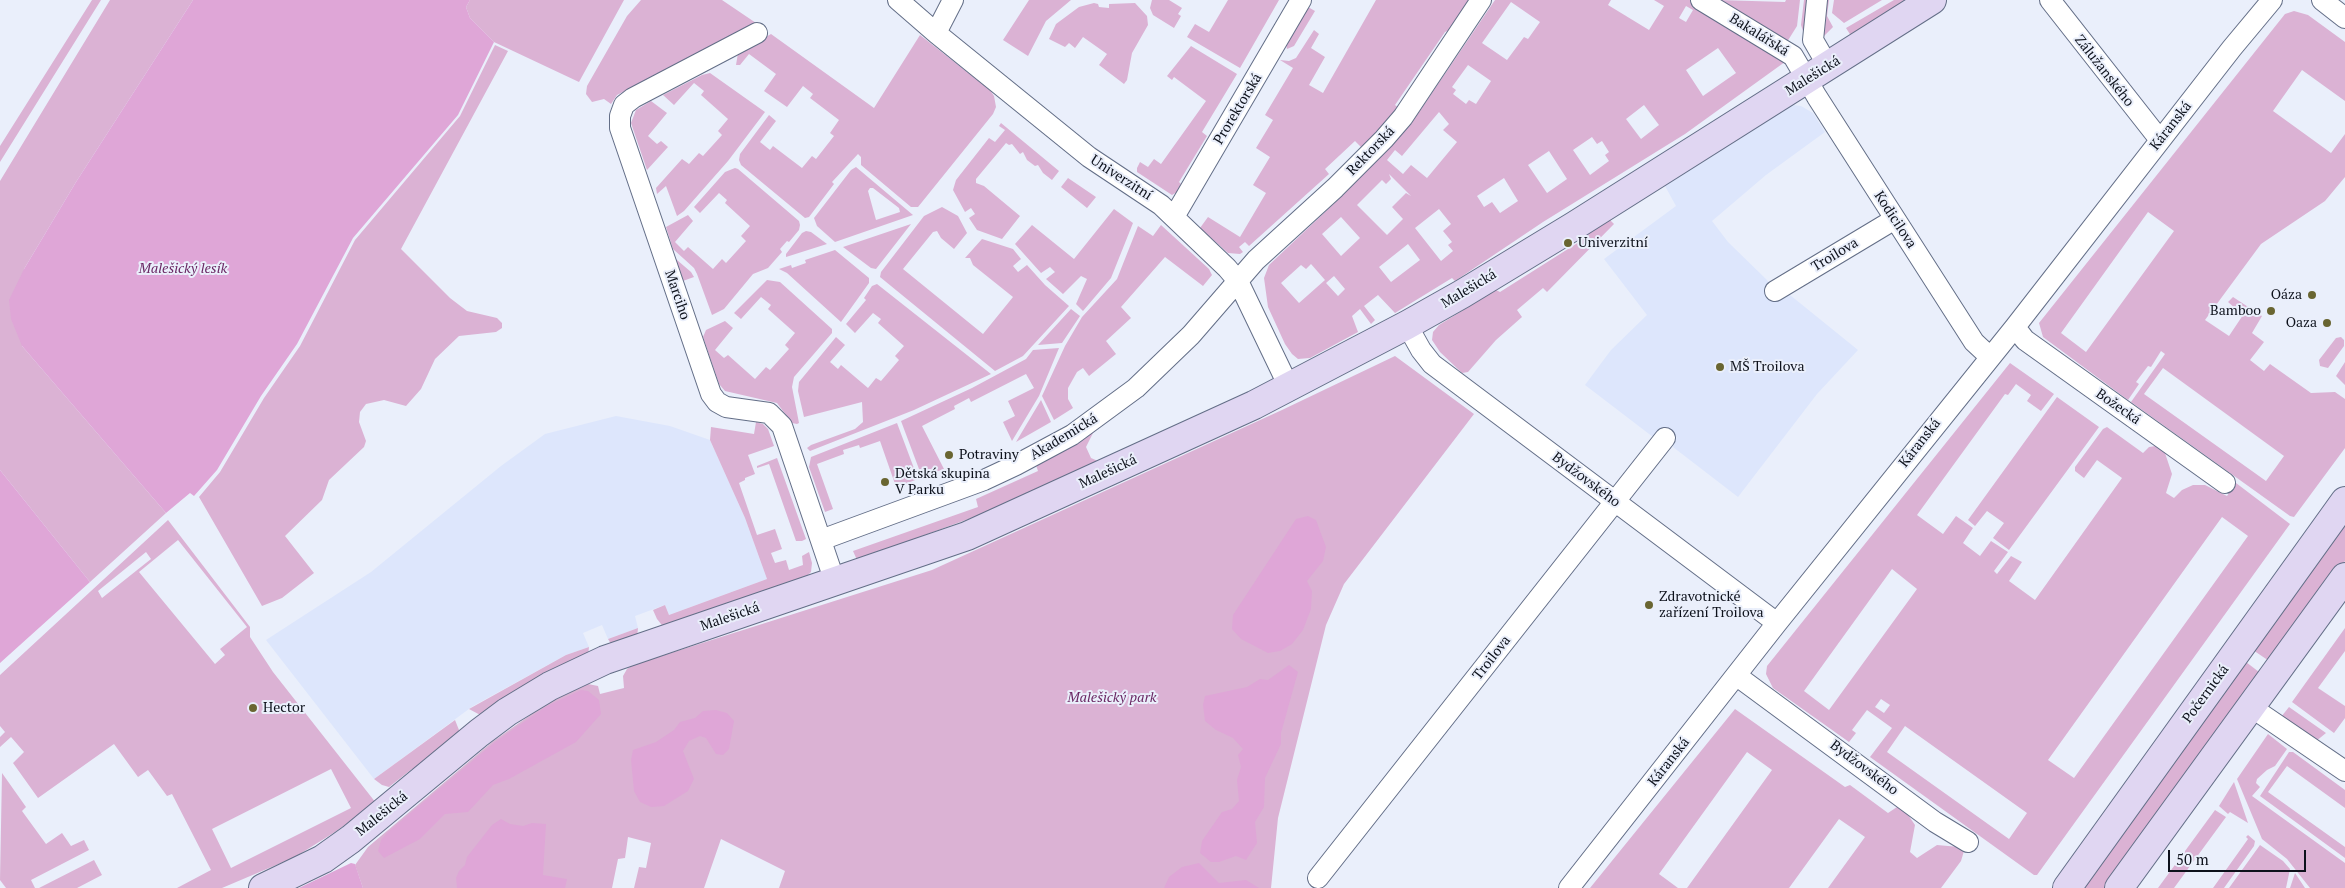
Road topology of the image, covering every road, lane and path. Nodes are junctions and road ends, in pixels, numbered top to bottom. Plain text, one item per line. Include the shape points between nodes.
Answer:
1 (898, 0) edge
2 (953, 0) edge
3 (1301, 0) edge
4 (1481, 0) edge
5 (1702, 0) edge
6 (1817, 0) edge
7 (1932, 0) edge
8 (2050, 0) edge
9 (2272, 0) edge
10 (2322, 0) edge
11 (2345, 18) edge
12 (757, 33) dead end
13 (936, 33) junction
14 (1818, 73) junction
15 (2160, 140) junction
16 (1174, 217) junction
17 (1895, 219) junction
18 (1238, 281) junction
19 (1775, 291) dead end
20 (1407, 325) junction
21 (2014, 326) junction
22 (1989, 356) junction
23 (1289, 387) junction
24 (1665, 438) dead end
25 (2225, 483) dead end
26 (2345, 501) edge
27 (1615, 503) junction
28 (822, 540) junction
29 (2345, 577) edge
30 (835, 582) junction
31 (1777, 623) junction
32 (1737, 676) junction
33 (2251, 707) junction
34 (2345, 771) edge
35 (1968, 842) dead end
36 (1318, 878) dead end
37 (262, 888) edge
38 (1569, 888) edge
39 (2067, 888) edge
40 (2119, 888) edge

1 - 13 street, Univerzitní
2 - 13 street
3 - 16 street, Prorektorská
4 - 18 street, Rektorská via 1403,117
5 - 14 street, Bakalářská
6 - 14 street via 1813,40
7 - 14 street, Malešická
8 - 15 street, Zálužanského
9 - 15 street, Káranská
10 - 11 street
12 - 28 street, Marciho via 633,98 624,105 620,128 711,394 726,407 761,410 778,421 785,431
13 - 16 street, Univerzitní via 1082,152 1152,198
14 - 17 street, Kodicilova
14 - 20 street, Malešická via 1574,226
15 - 21 street, Káranská
16 - 18 street, Univerzitní
17 - 19 street, Troilova
17 - 22 street, Kodicilova via 1974,342
18 - 23 street, Univerzitní
18 - 28 street, Akademická via 1153,374 1072,435 984,480
20 - 23 street, Malešická
20 - 27 street, Bydžovského via 1432,364
21 - 22 street, Káranská
21 - 25 street, Božecká via 2026,340
22 - 31 street, Káranská
23 - 30 street, Malešická via 998,523
24 - 27 street, Troilova
26 - 39 street, Počernická
27 - 31 street, Bydžovského
27 - 36 street, Troilova
28 - 30 street, Marciho
29 - 33 street
30 - 37 street, Malešická via 605,660 550,686 479,733 323,859
31 - 32 street, Káranská
32 - 35 street, Bydžovského
32 - 38 street, Káranská
33 - 34 street
33 - 40 street

